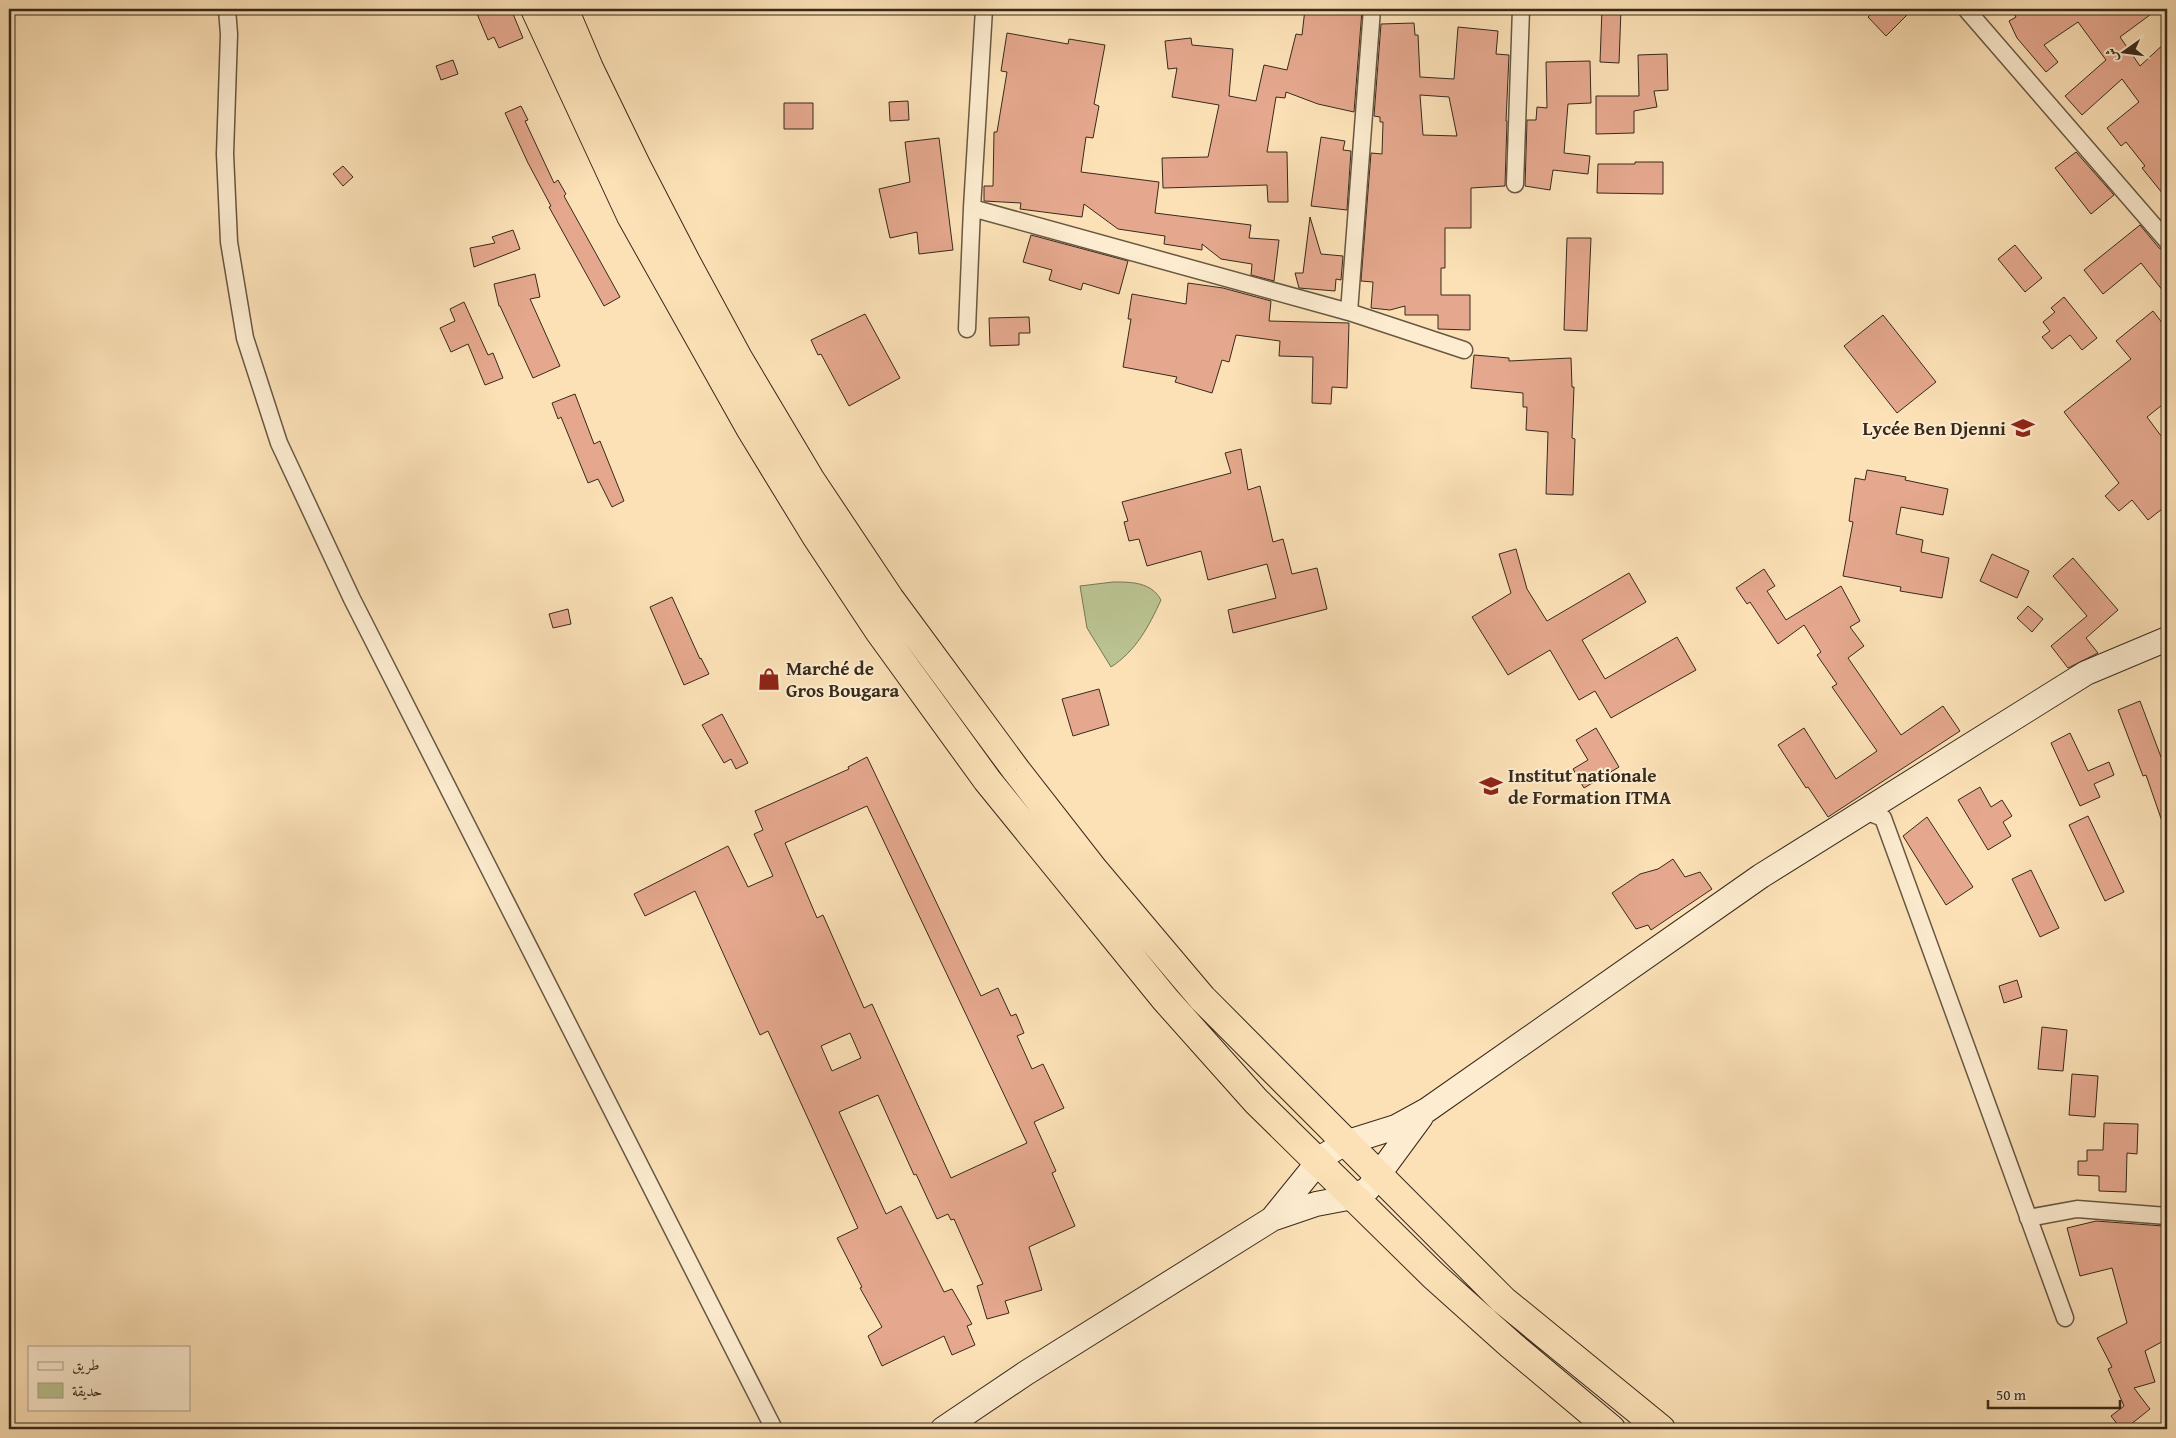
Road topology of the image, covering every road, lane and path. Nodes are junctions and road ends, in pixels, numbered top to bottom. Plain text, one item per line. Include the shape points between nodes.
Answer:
1 (227, 9) edge
2 (535, 9) edge
3 (564, 9) edge
4 (984, 9) edge
5 (1372, 9) edge
6 (1521, 9) edge
7 (1966, 9) edge
8 (1515, 184) dead end
9 (972, 208) junction
10 (2167, 241) edge
11 (1349, 312) junction
12 (967, 329) dead end
13 (1464, 350) dead end
14 (2167, 639) edge
15 (1865, 811) junction
16 (1427, 1110) junction
17 (1345, 1143) junction
18 (1319, 1162) junction
19 (1378, 1175) junction
20 (1353, 1197) junction
21 (2167, 1216) edge
22 (2028, 1218) junction
23 (1272, 1219) junction
24 (2065, 1318) dead end
25 (774, 1429) edge
26 (943, 1429) edge
27 (1611, 1429) edge
28 (1662, 1429) edge

1 - 25 street via 225,154 229,242 245,338 279,443 352,599
2 - 18 highway via 631,216 694,332 806,519 879,631 987,780 1165,999 1256,1101
3 - 17 highway via 638,169 733,350 810,479 890,599 962,700 1100,877 1202,998
4 - 9 street
5 - 11 street
6 - 8 street
7 - 10 street
9 - 11 street
9 - 12 street
11 - 13 street
14 - 15 main road via 2086,673
15 - 16 main road via 1761,876
15 - 22 street via 1883,818
16 - 17 main road via 1396,1127
16 - 19 main road
17 - 18 main road
17 - 19 highway
18 - 20 highway
18 - 23 main road
19 - 20 main road via 1368,1189
19 - 28 highway via 1503,1300
20 - 23 main road via 1316,1204
20 - 27 highway via 1433,1275
21 - 22 street via 2077,1209
22 - 24 street
23 - 26 main road via 1026,1373

